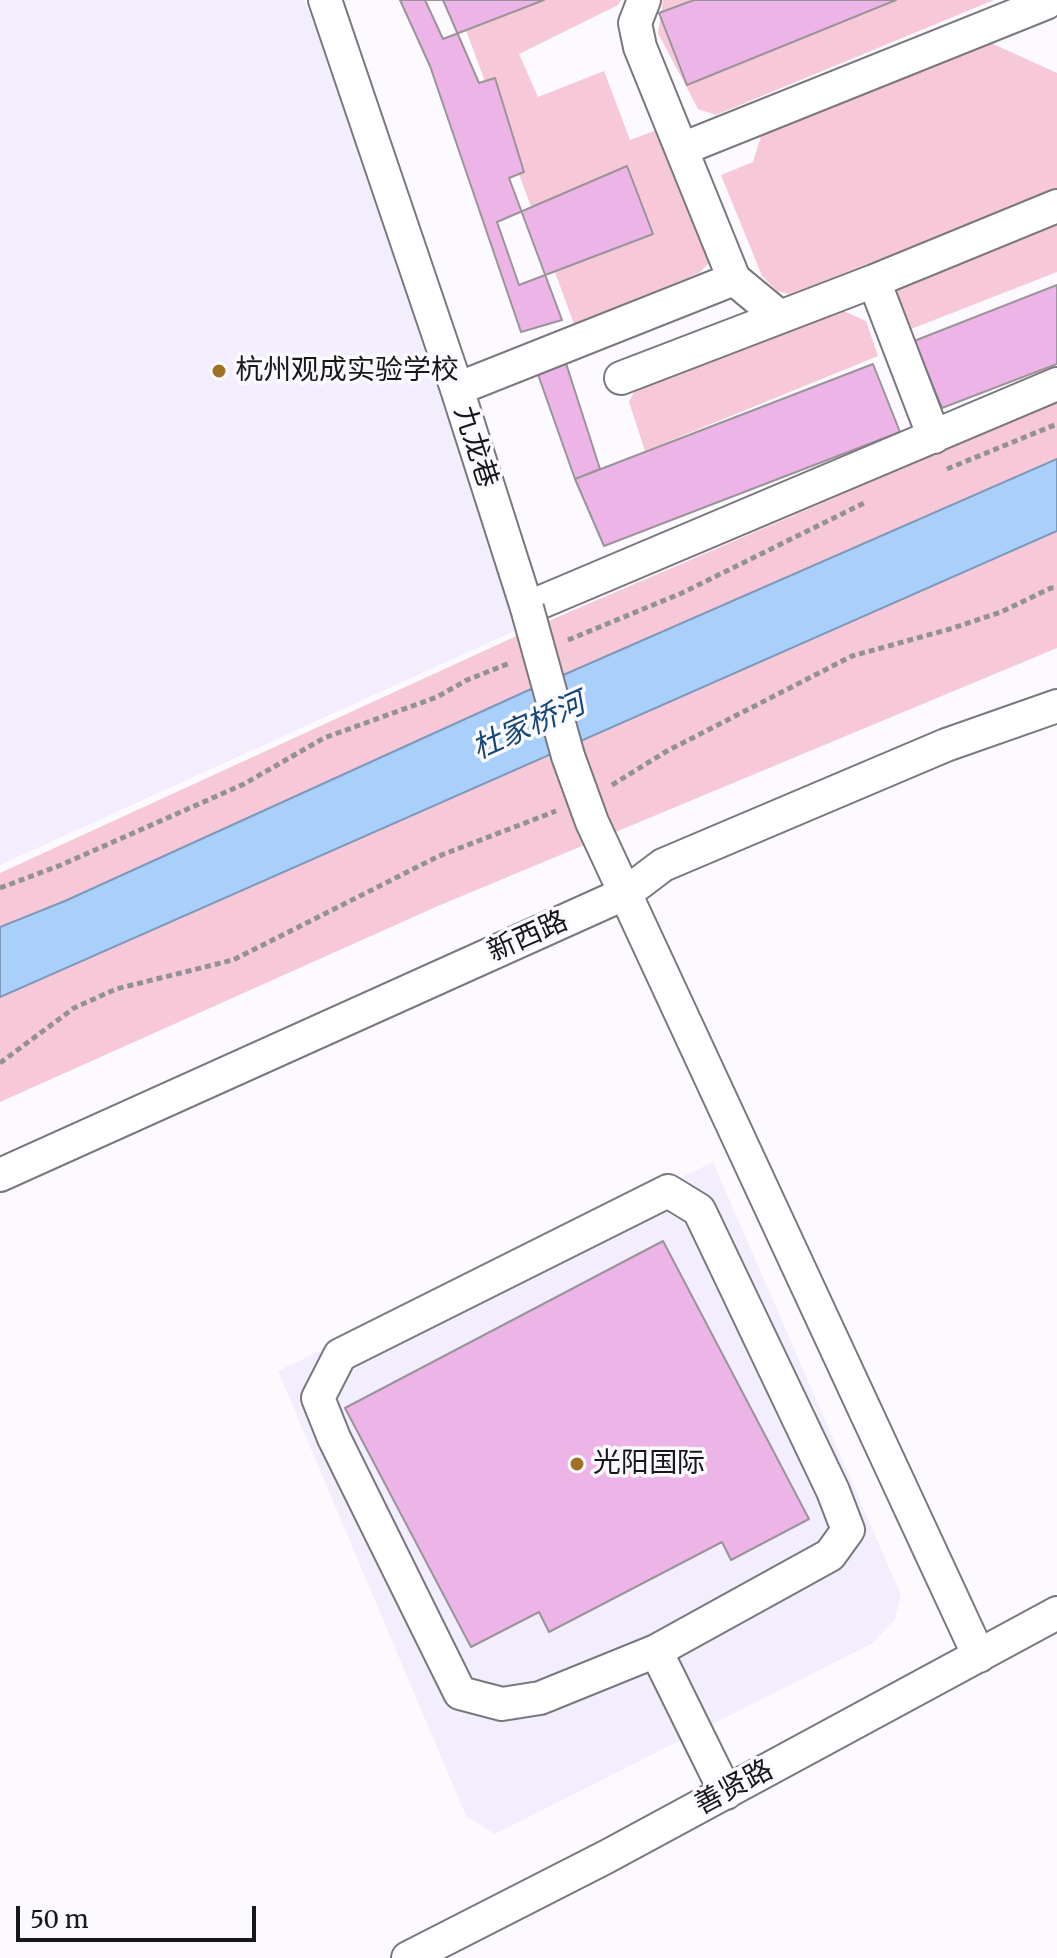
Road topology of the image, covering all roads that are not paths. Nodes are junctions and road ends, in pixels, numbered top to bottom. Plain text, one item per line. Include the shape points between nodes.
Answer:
1 (325, 0) edge
2 (644, 0) edge
3 (1050, 12) edge
4 (682, 149) junction
5 (1057, 206) edge
6 (734, 279) junction
7 (874, 281) junction
8 (658, 309) junction
9 (780, 317) junction
10 (677, 357) junction
11 (621, 378) dead end
12 (1057, 384) edge
13 (457, 389) junction
14 (934, 437) junction
15 (527, 608) junction
16 (1057, 706) edge
17 (626, 893) junction
18 (0, 1175) edge
19 (1057, 1613) edge
20 (656, 1651) junction
21 (979, 1656) junction
22 (726, 1793) junction
23 (408, 1958) edge

1 - 13 street, 九龙巷
2 - 4 street via 635,23 640,47
3 - 4 street
4 - 6 street
5 - 7 street
6 - 8 street
6 - 9 street
7 - 9 street
7 - 14 street
8 - 10 street
8 - 13 street
9 - 10 street
10 - 11 street
12 - 14 street
13 - 15 street, 九龙巷
14 - 15 street
15 - 17 street, 九龙巷, bridge via 568,756
16 - 17 street, 新西路 via 946,745 663,865
17 - 18 street, 新西路
17 - 21 street, 九龙巷
19 - 21 street, 善贤路
20 - 20 street via 830,1555 848,1530 699,1210 668,1191 340,1355 318,1398 460,1693 502,1704 540,1698
20 - 22 street
21 - 22 street, 善贤路
22 - 23 street, 善贤路

